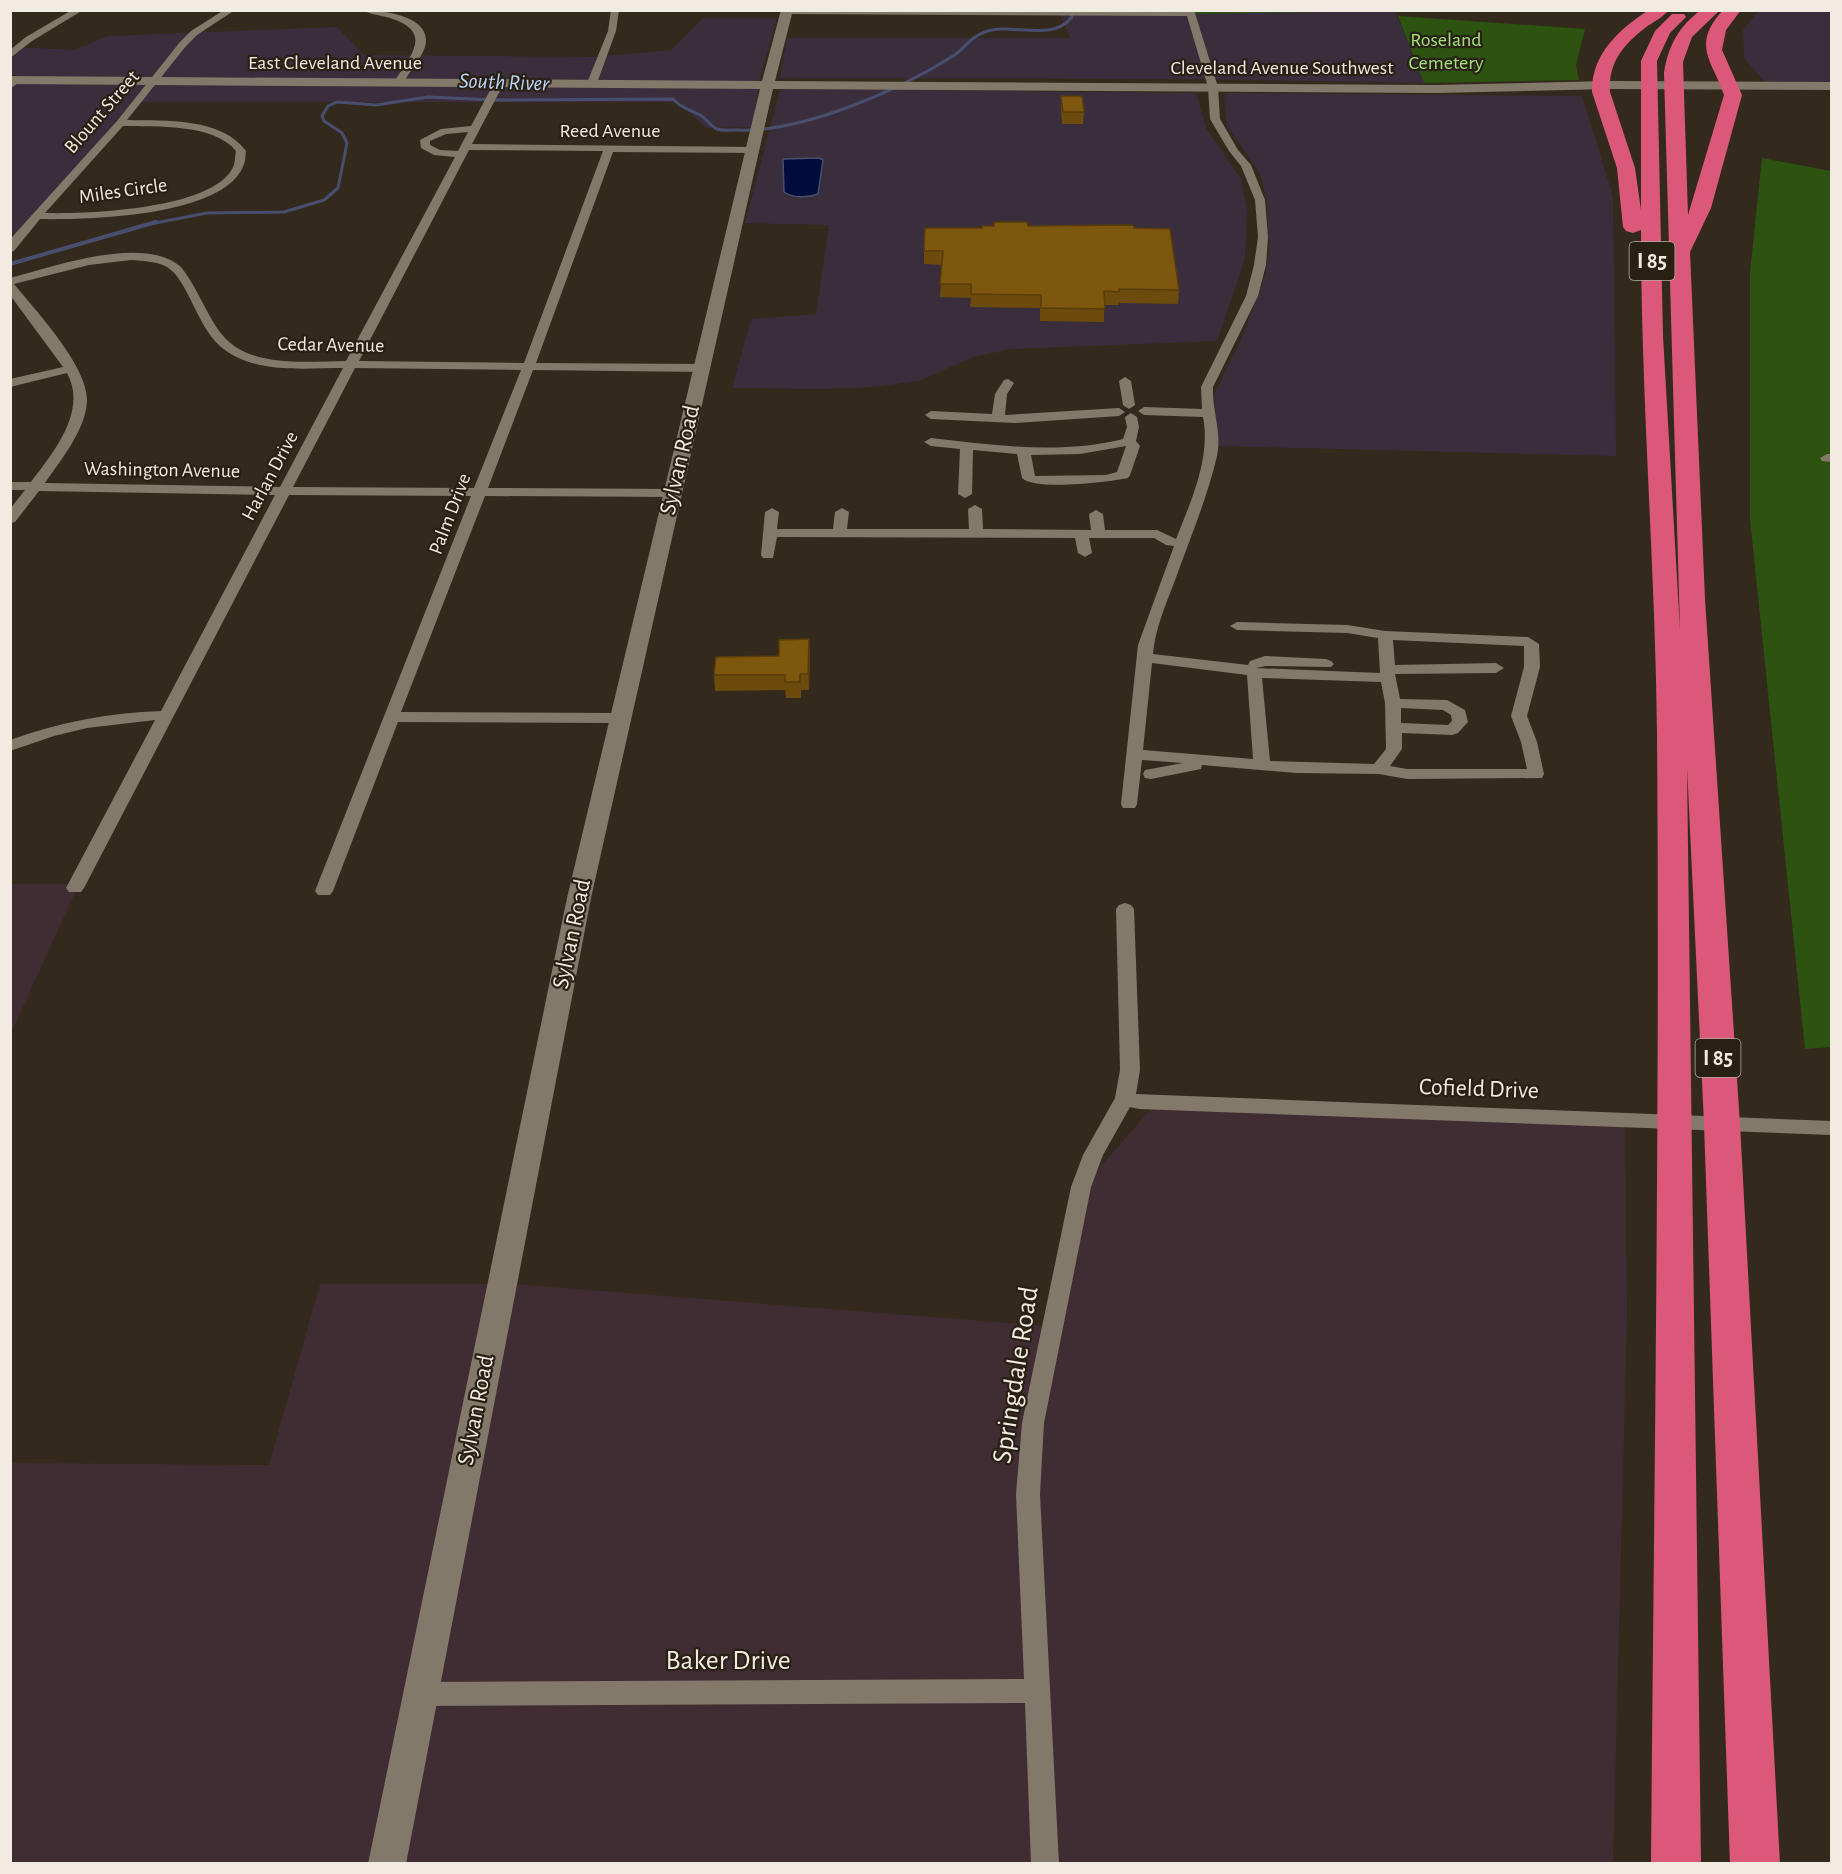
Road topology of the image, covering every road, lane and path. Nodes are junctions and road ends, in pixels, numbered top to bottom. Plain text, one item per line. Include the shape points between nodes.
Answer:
1 (79, 10) edge
2 (231, 10) edge
3 (367, 10) edge
4 (615, 10) edge
5 (1661, 10) edge
6 (1686, 10) edge
7 (1712, 10) edge
8 (1733, 10) edge
9 (787, 11) edge
10 (1191, 12) edge
11 (10, 55) edge
12 (154, 81) junction
13 (13, 82) edge
14 (399, 82) junction
15 (500, 83) junction
16 (592, 83) junction
17 (768, 84) junction
18 (1600, 86) junction
19 (1730, 86) junction
20 (1832, 86) edge
21 (1213, 87) junction
22 (120, 123) junction
23 (475, 129) junction
24 (609, 149) junction
25 (754, 150) junction
26 (464, 151) junction
27 (36, 216) junction
28 (10, 249) edge
29 (1679, 254) junction
30 (10, 282) edge
31 (10, 287) edge
32 (1652, 336) junction
33 (350, 366) junction
34 (528, 367) junction
35 (702, 368) junction
36 (70, 369) junction
37 (1125, 381) dead end
38 (10, 383) edge
39 (1008, 383) dead end
40 (1126, 412) junction
41 (1209, 413) junction
42 (931, 415) dead end
43 (998, 418) junction
44 (1129, 441) junction
45 (931, 442) dead end
46 (967, 445) junction
47 (1023, 450) junction
48 (10, 486) edge
49 (34, 487) junction
50 (284, 491) junction
51 (479, 492) junction
52 (673, 493) junction
53 (965, 494) dead end
54 (975, 509) dead end
55 (772, 512) dead end
56 (842, 512) dead end
57 (1096, 514) dead end
58 (10, 519) edge
59 (976, 532) junction
60 (769, 533) junction
61 (840, 533) junction
62 (1081, 534) junction
63 (1099, 535) junction
64 (1176, 543) junction
65 (1085, 553) dead end
66 (768, 555) dead end
67 (1237, 626) dead end
68 (1385, 635) junction
69 (1145, 658) junction
70 (1496, 668) dead end
71 (1250, 671) junction
72 (1388, 671) junction
73 (1393, 703) junction
74 (166, 715) junction
75 (393, 717) junction
76 (619, 718) junction
77 (1394, 728) junction
78 (10, 746) edge
79 (1134, 754) junction
80 (1218, 763) junction
81 (1262, 766) junction
82 (1379, 769) junction
83 (1151, 774) dead end
84 (1129, 804) dead end
85 (75, 888) dead end
86 (324, 891) dead end
87 (1125, 909) dead end
88 (1125, 1098) junction
89 (1827, 1128) edge
90 (1038, 1691) junction
91 (419, 1694) junction
92 (387, 1863) edge
93 (1045, 1863) edge
94 (1676, 1863) edge
95 (1755, 1863) edge

1 - 11 street
2 - 12 street, Blount Street via 194,33
3 - 14 street via 406,21 420,34 420,48
4 - 16 street via 612,31
5 - 18 highway via 1614,49 1603,69
6 - 32 highway, I 85 via 1656,41 1649,61
7 - 29 highway, I 85 via 1695,22 1678,45 1673,73
8 - 19 highway via 1720,25 1712,44 1715,59
9 - 10 street
9 - 17 main road, Sylvan Road
10 - 21 street
12 - 13 main road, East Cleveland Avenue
12 - 14 main road, East Cleveland Avenue
12 - 22 street, Blount Street
14 - 15 main road, East Cleveland Avenue
15 - 16 main road, East Cleveland Avenue
15 - 23 street, Harlan Drive
16 - 17 main road, East Cleveland Avenue
17 - 21 main road, Cleveland Avenue Southwest
17 - 25 main road, Sylvan Road
18 - 19 main road, Cleveland Avenue Southwest
18 - 21 main road, Cleveland Avenue Southwest
18 - 32 highway via 1626,168
19 - 20 main road, Cleveland Avenue Southwest
19 - 29 highway via 1733,95 1701,208
21 - 41 street via 1215,119 1246,165 1260,200 1263,237 1252,296 1207,387
22 - 27 street, Blount Street
22 - 27 street, Miles Circle via 201,128 233,141 242,160 226,181 159,208 104,216
23 - 26 street, Harlan Drive
23 - 26 street, Reed Avenue via 444,131 425,140 431,151
24 - 25 street, Reed Avenue
24 - 26 street, Reed Avenue
24 - 34 street, Palm Drive
25 - 35 main road, Sylvan Road
26 - 33 street, Harlan Drive
27 - 28 street, Blount Street
29 - 95 highway, I 85 via 1692,599 1722,1136
30 - 33 street, Cedar Avenue via 106,259 157,260 177,269 218,340 231,351 274,364
31 - 36 street
32 - 94 highway, I 85 via 1671,723 1674,900
33 - 34 street, Cedar Avenue
33 - 50 street, Harlan Drive
34 - 35 street, Cedar Avenue
34 - 51 street, Palm Drive
35 - 52 main road, Sylvan Road
36 - 38 street
36 - 49 street via 80,390 80,413
37 - 40 street
39 - 43 street via 1001,394
40 - 41 street
40 - 43 street
40 - 44 street via 1133,427
41 - 64 street via 1211,454 1197,502
42 - 43 street
44 - 47 street via 1078,450
44 - 47 street via 1133,446 1123,475 1106,479 1033,480 1029,478
45 - 46 street
46 - 47 street
46 - 53 street
48 - 49 street, Washington Avenue
49 - 50 street, Washington Avenue
49 - 58 street
50 - 51 street, Washington Avenue
50 - 74 street, Harlan Drive
51 - 52 street, Washington Avenue
51 - 75 street, Palm Drive
52 - 76 main road, Sylvan Road
54 - 59 street
55 - 60 street
56 - 61 street
57 - 63 street
59 - 61 street
59 - 62 street
60 - 61 street
60 - 66 street
62 - 63 street
62 - 65 street
63 - 64 street via 1143,536 1151,542
64 - 69 street
67 - 68 street via 1347,629
68 - 72 street
68 - 82 street via 1531,644 1532,667 1519,716 1537,772 1426,774
69 - 71 street
69 - 79 street
70 - 72 street
71 - 72 street
71 - 81 street
72 - 73 street
73 - 77 street
73 - 77 street via 1447,705 1459,713 1460,722 1452,730
74 - 78 street via 117,717 66,727
74 - 85 street, Harlan Drive
75 - 76 street
75 - 86 street, Palm Drive
76 - 91 main road, Sylvan Road
77 - 82 street via 1394,749
79 - 80 street
79 - 84 street
80 - 81 street
80 - 83 street
81 - 82 street
87 - 88 street, Springdale Road via 1130,1070
88 - 89 street, Cofield Drive via 1139,1102
88 - 90 street, Springdale Road via 1093,1155 1081,1186 1033,1423 1028,1494
90 - 91 street, Baker Drive
90 - 93 street, Springdale Road
91 - 92 main road, Sylvan Road

